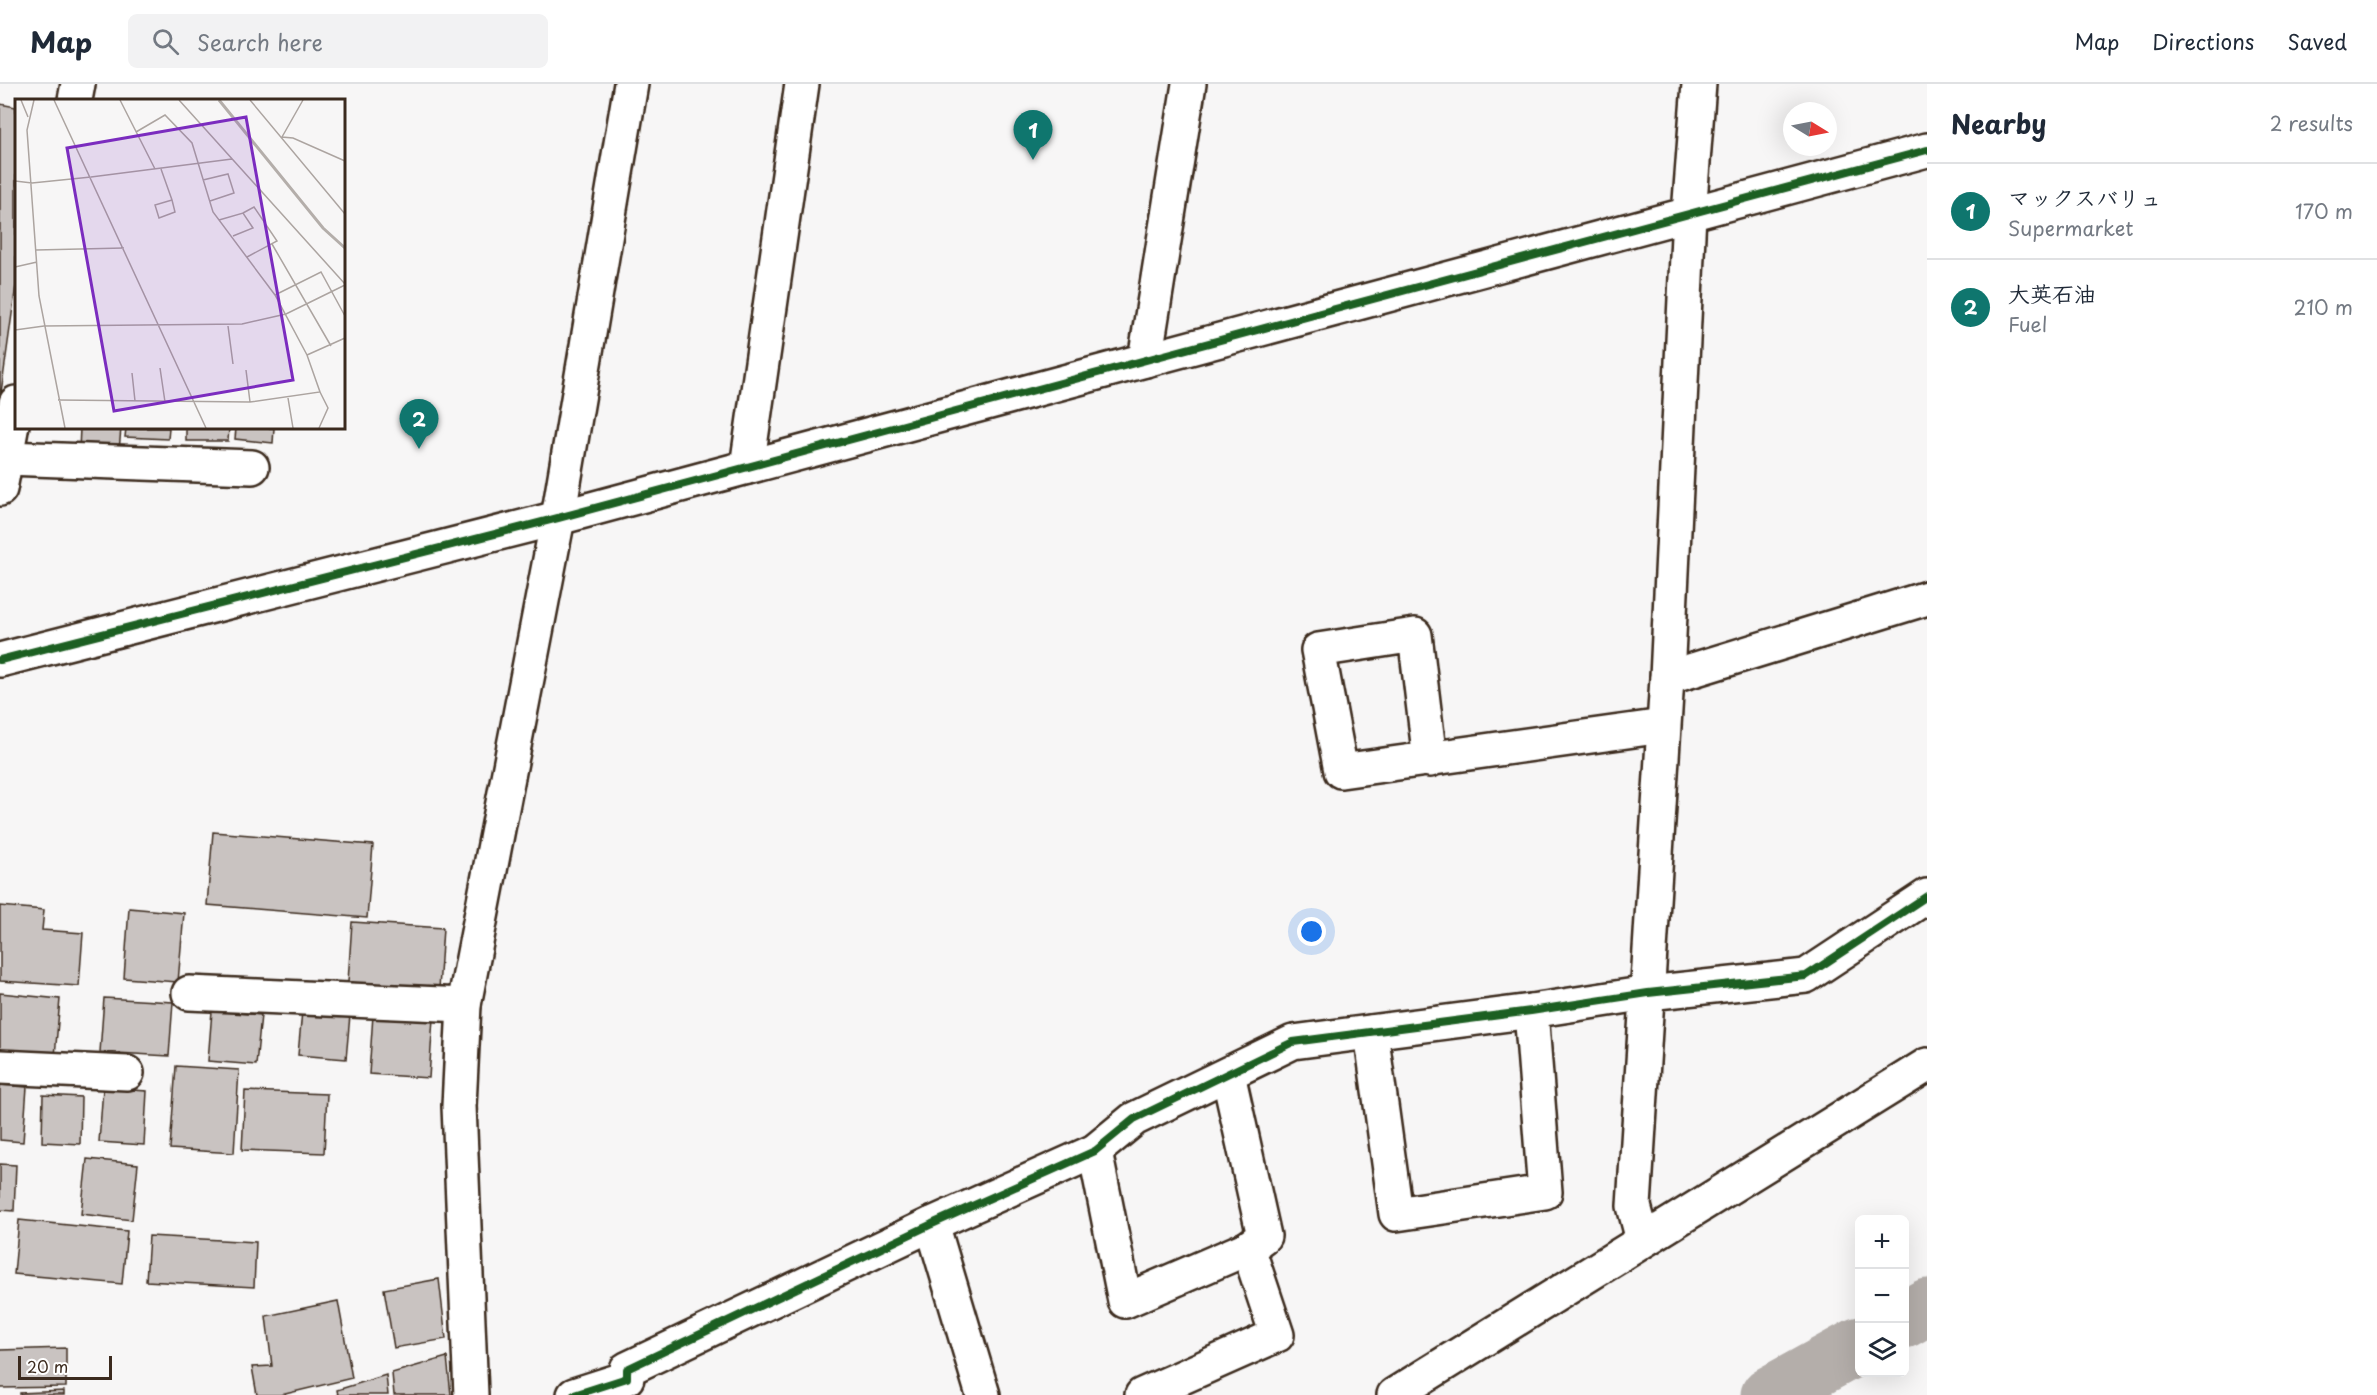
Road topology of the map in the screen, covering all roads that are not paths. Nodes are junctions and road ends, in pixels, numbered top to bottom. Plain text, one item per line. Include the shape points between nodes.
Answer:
1 (78, 84) edge
2 (631, 84) edge
3 (802, 84) edge
4 (1189, 84) edge
5 (1699, 84) edge
6 (75, 99) edge
7 (1927, 150) edge
8 (1689, 214) junction
9 (1145, 360) junction
10 (15, 408) edge
11 (6, 458) junction
12 (252, 467) dead end
13 (747, 467) junction
14 (0, 489) edge
15 (558, 518) junction
16 (1927, 598) edge
17 (0, 660) edge
18 (1667, 678) junction
19 (1663, 726) junction
20 (1430, 760) junction
21 (1927, 896) edge
22 (189, 993) dead end
23 (1648, 993) junction
24 (464, 1005) junction
25 (1531, 1011) junction
26 (1371, 1032) junction
27 (1927, 1065) edge
28 (0, 1067) edge
29 (128, 1073) dead end
30 (1228, 1074) junction
31 (1095, 1151) junction
32 (932, 1224) junction
33 (1643, 1240) junction
34 (1248, 1248) junction
35 (630, 1387) edge
36 (471, 1395) edge
37 (574, 1395) edge
38 (983, 1395) edge
39 (1142, 1395) edge
40 (1394, 1395) edge

1 - 6 street
2 - 15 street
3 - 13 street
4 - 9 street
5 - 8 street
7 - 8 street
8 - 9 street
8 - 18 street
9 - 13 street
10 - 11 street
11 - 12 street
11 - 14 street
13 - 15 street
15 - 17 street
15 - 24 street
16 - 18 street
18 - 19 street
19 - 20 street
19 - 23 street
20 - 20 street via 1341,771 1318,650 1415,635
21 - 23 street via 1806,976
22 - 24 street
23 - 25 street
23 - 33 street via 1634,1206
24 - 36 street via 459,1106
25 - 26 street
25 - 26 street via 1545,1192 1396,1214
26 - 30 street via 1293,1041
27 - 33 street
28 - 29 street
30 - 31 street via 1134,1119
30 - 34 street via 1264,1236
31 - 32 street
31 - 34 street via 1125,1301
32 - 35 street via 627,1369
32 - 38 street
33 - 40 street
34 - 39 street via 1277,1335
35 - 37 street

